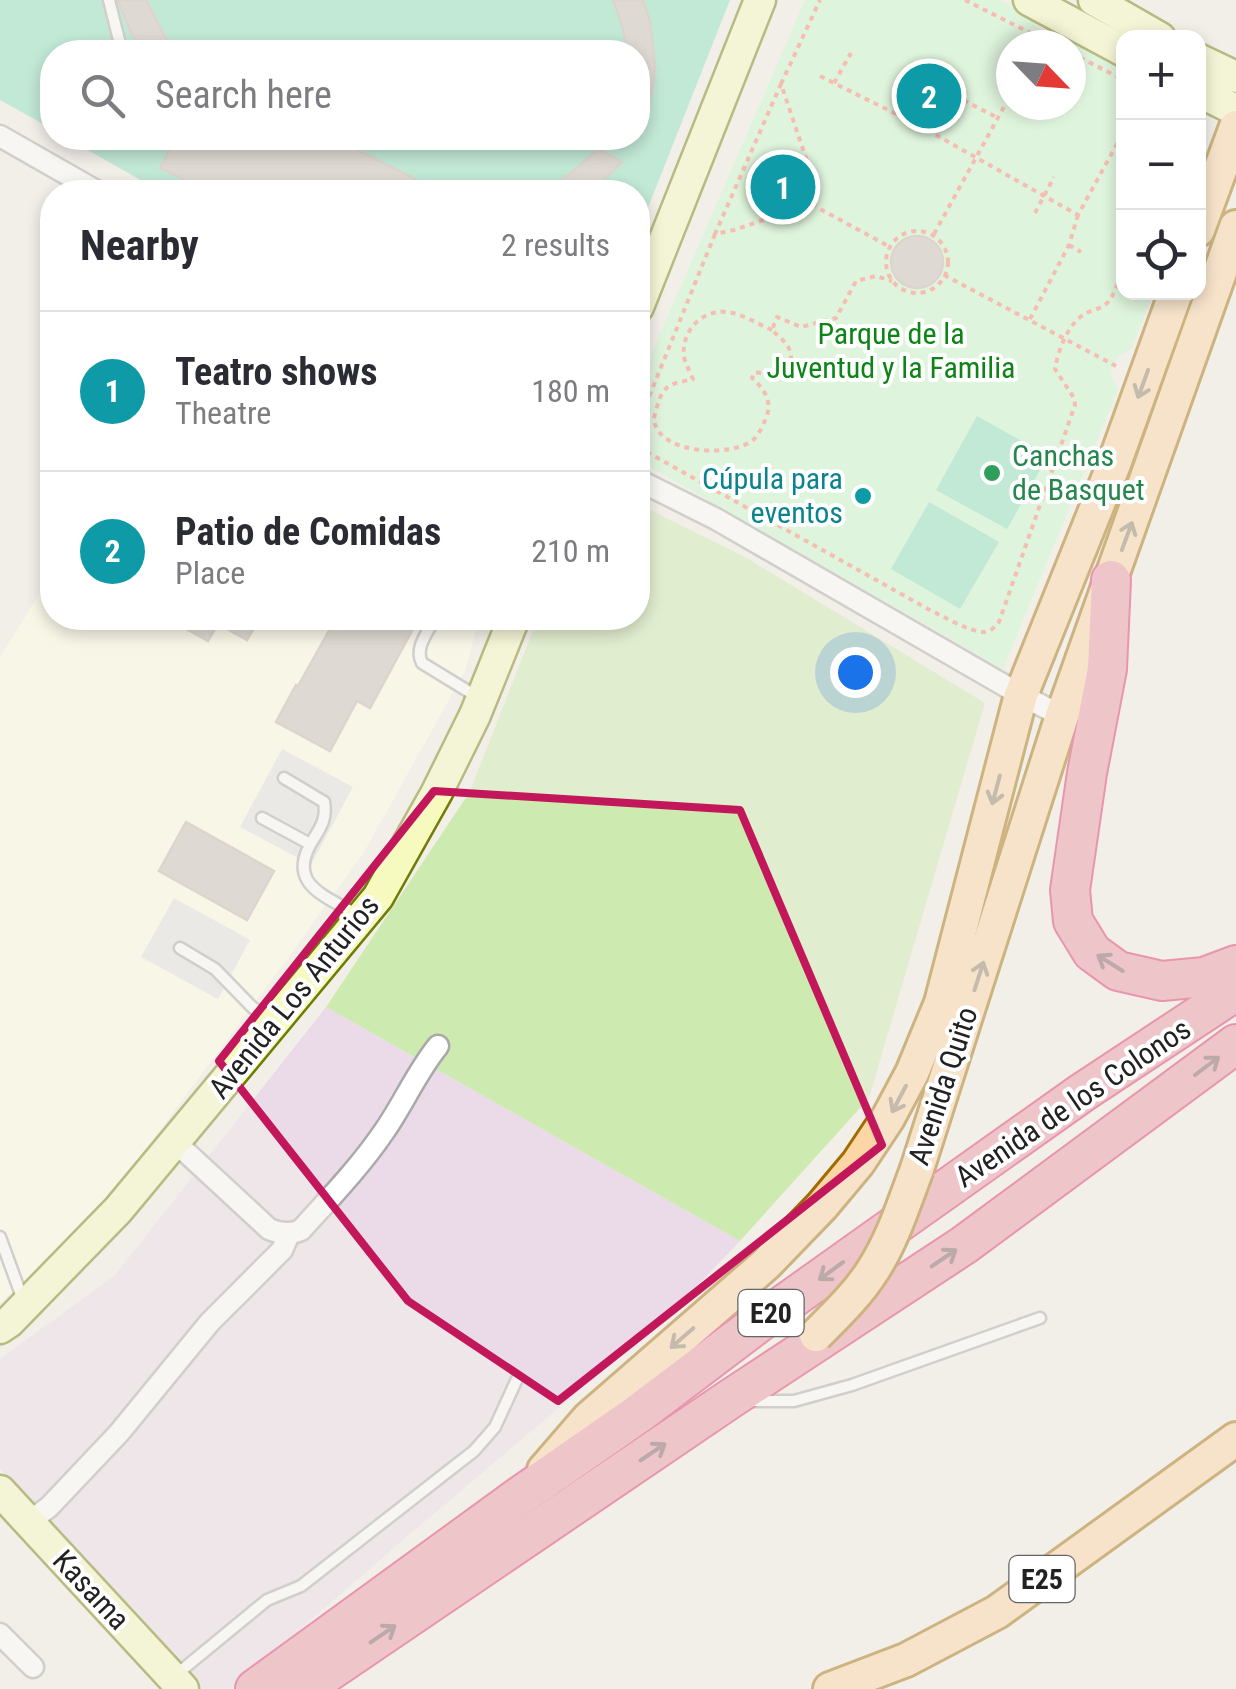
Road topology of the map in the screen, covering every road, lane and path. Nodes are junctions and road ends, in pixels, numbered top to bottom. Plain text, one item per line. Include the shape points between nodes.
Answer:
1 (108, 0) edge
2 (760, 0) edge
3 (820, 0) edge
4 (965, 0) edge
5 (1029, 0) edge
6 (1094, 0) edge
7 (1057, 25) edge
8 (1146, 30) edge
9 (119, 40) edge
10 (1116, 48) edge
11 (851, 53) dead end
12 (1086, 61) edge
13 (1206, 63) edge
14 (820, 76) dead end
15 (1116, 76) edge
16 (1236, 77) edge
17 (928, 82) dead end
18 (834, 83) junction
19 (781, 84) junction
20 (1206, 95) edge
21 (1236, 110) edge
22 (996, 117) edge
23 (997, 120) edge
24 (1236, 127) edge
25 (0, 136) edge
26 (1116, 145) edge
27 (976, 157) junction
28 (1054, 178) dead end
29 (77, 180) edge
30 (1044, 195) junction
31 (812, 204) junction
32 (1205, 210) edge
33 (1035, 213) dead end
34 (1078, 215) junction
35 (1236, 227) edge
36 (716, 234) junction
37 (934, 236) junction
38 (1069, 245) junction
39 (890, 247) junction
40 (660, 252) junction
41 (1081, 252) dead end
42 (650, 265) edge
43 (944, 275) junction
44 (650, 277) edge
45 (892, 281) junction
46 (1116, 286) edge
47 (1173, 300) edge
48 (1030, 320) junction
49 (772, 330) junction
50 (1066, 338) junction
51 (1116, 366) dead end
52 (650, 395) edge
53 (650, 454) edge
54 (650, 486) edge
55 (1111, 580) joint
56 (429, 630) edge
57 (502, 630) edge
58 (510, 630) edge
59 (498, 664) junction
60 (1021, 695) junction
61 (482, 699) junction
62 (1079, 721) junction
63 (284, 778) dead end
64 (262, 818) dead end
65 (310, 844) junction
66 (362, 917) junction
67 (180, 948) dead end
68 (1236, 965) edge
69 (1236, 991) edge
70 (277, 1019) junction
71 (1236, 1044) edge
72 (438, 1046) dead end
73 (175, 1142) junction
74 (289, 1234) junction
75 (1, 1245) edge
76 (25, 1306) junction
77 (1040, 1318) dead end
78 (0, 1328) edge
79 (518, 1380) dead end
80 (738, 1394) junction
81 (1236, 1439) edge
82 (0, 1491) edge
83 (520, 1496) junction
84 (29, 1522) junction
85 (0, 1634) edge
86 (33, 1667) dead end
87 (178, 1684) edge
88 (835, 1688) edge
89 (255, 1689) edge
90 (303, 1689) edge

1 - 9 lane
2 - 40 street
3 - 19 path
4 - 7 path
5 - 7 street
6 - 8 street
7 - 10 street
11 - 18 path
12 - 15 path
13 - 16 street
14 - 18 path
17 - 22 path
18 - 27 path
19 - 31 path via 809,167
19 - 36 path
20 - 21 street
23 - 27 path
24 - 32 main road
25 - 29 street
26 - 34 path
27 - 30 path
27 - 37 path
28 - 30 path
30 - 33 path
30 - 34 path
31 - 36 path
31 - 39 path
34 - 38 path
55 -> 35 main road
36 - 52 path
37 - 39 path via 912,231
37 - 43 path via 946,251
38 - 41 path
38 - 48 path
39 - 45 path
40 - 42 street
40 - 44 street
43 - 45 path via 924,292 911,293
43 - 48 path
45 - 49 path via 856,281 836,318 801,327 778,317
46 - 50 path via 1105,305 1075,321
47 -> 60 main road, Avenida Quito
48 - 50 path
49 - 49 path via 788,344 791,362 773,374 754,372 769,411 753,440 722,452 666,440 654,418 671,385 693,379 685,361 689,330 721,312
50 - 51 path
50 - 53 path via 1055,369 1076,405 999,622 985,632 928,609
54 - 60 street
55 - 62 highway via 1107,669
56 - 61 lane via 422,663
57 - 59 street
58 - 59 street, Avenida Los Anturios
59 - 61 street, Avenida Los Anturios
60 - 62 street
60 -> 83 main road, Avenida Quito via 941,1003 888,1118 858,1163 766,1264 589,1418
61 - 66 street, Avenida Los Anturios via 438,792
68 -> 62 highway via 1162,981 1118,971 1092,952 1073,921 1070,890
80 -> 62 main road, Avenida Quito, bridge via 845,1306 888,1243
63 - 65 lane via 324,802 324,823
64 - 65 lane
65 - 66 lane via 303,861 308,882
66 - 70 street, Avenida Los Anturios
67 - 70 lane via 215,969 253,1008
69 -> 83 highway, Avenida de los Colonos / E20 via 1083,1092
70 - 73 street, Avenida Los Anturios
80 -> 71 highway, Avenida de los Colonos / E20 via 964,1245
72 - 74 street via 344,1183 301,1230
73 - 74 street via 269,1229
73 - 76 street, Avenida Los Anturios
74 - 84 street via 282,1250 210,1322 119,1433
75 - 76 lane
76 - 78 street, Avenida Los Anturios
77 - 80 lane via 794,1401
79 - 87 lane via 495,1427 474,1451 301,1586 267,1600 196,1657
90 -> 80 highway, Avenida Quito / E20
81 - 88 main road, E25 via 997,1612
82 - 84 street, Kasama
83 - 89 highway, Avenida Quito / E20
84 - 87 street, Kasama
85 - 86 street

